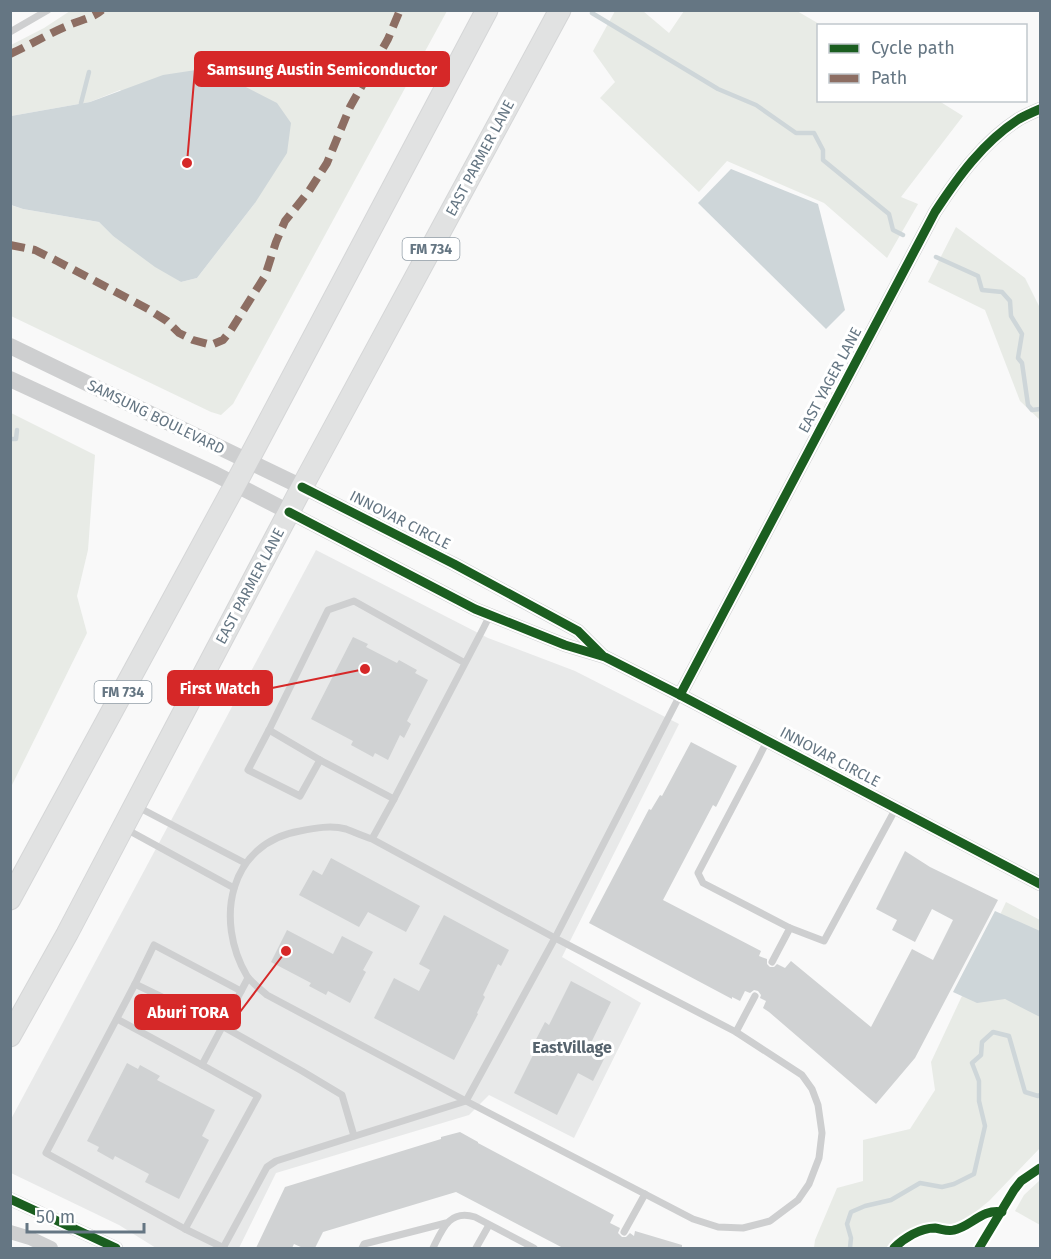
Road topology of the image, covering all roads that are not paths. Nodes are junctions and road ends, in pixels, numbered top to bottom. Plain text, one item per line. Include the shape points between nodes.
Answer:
1 (48, 10) edge
2 (487, 10) edge
3 (560, 10) edge
4 (10, 32) edge
5 (1041, 109) edge
6 (10, 346) edge
7 (10, 379) edge
8 (248, 461) junction
9 (235, 486) junction
10 (302, 487) junction
11 (289, 512) junction
12 (490, 615) junction
13 (605, 657) junction
14 (465, 663) junction
15 (680, 695) junction
16 (269, 730) junction
17 (767, 741) junction
18 (320, 760) junction
19 (394, 799) junction
20 (135, 805) junction
21 (896, 808) junction
22 (123, 827) junction
23 (372, 839) junction
24 (245, 864) junction
25 (1040, 884) edge
26 (234, 888) junction
27 (10, 899) edge
28 (789, 928) junction
29 (555, 938) junction
30 (772, 962) dead end
31 (248, 978) junction
32 (135, 984) junction
33 (241, 991) junction
34 (755, 996) dead end
35 (117, 1019) junction
36 (222, 1026) junction
37 (736, 1032) junction
38 (10, 1036) edge
39 (202, 1065) junction
40 (466, 1101) junction
41 (354, 1136) junction
42 (645, 1194) junction
43 (10, 1199) edge
44 (446, 1223) junction
45 (489, 1225) junction
46 (185, 1229) junction
47 (10, 1232) edge
48 (624, 1232) dead end
49 (524, 1246) edge
50 (51, 1248) edge
51 (116, 1248) edge
52 (224, 1248) edge
53 (362, 1248) edge
54 (433, 1248) edge
55 (476, 1248) edge
56 (534, 1248) edge

1 - 4 lane
2 - 8 main road, FM 734
3 - 10 main road, EAST PARMER LANE / FM 734
5 - 15 street, EAST YAGER LANE via 1020,118 991,140 935,212
6 - 8 street, SAMSUNG BOULEVARD
7 - 9 street, SAMSUNG BOULEVARD
8 - 9 main road, FM 734
8 - 10 street, SAMSUNG BOULEVARD
9 - 11 street, SAMSUNG BOULEVARD
9 - 27 main road, FM 734
10 - 11 main road, EAST PARMER LANE / FM 734
10 - 13 street, INNOVAR CIRCLE via 578,631
11 - 12 street, INNOVAR CIRCLE
11 - 20 main road, EAST PARMER LANE / FM 734
12 - 13 street, INNOVAR CIRCLE
12 - 14 lane
13 - 15 street, INNOVAR CIRCLE
14 - 16 lane via 354,601 328,610
14 - 19 lane
15 - 17 street, INNOVAR CIRCLE
15 - 29 lane
16 - 18 lane
16 - 18 lane via 248,770 300,796
17 - 21 street, INNOVAR CIRCLE
17 - 28 lane via 698,873 703,884
18 - 19 lane
19 - 23 lane
20 - 22 main road, EAST PARMER LANE / FM 734
20 - 24 lane
21 - 25 street, INNOVAR CIRCLE
21 - 28 lane via 824,941
22 - 26 lane
22 - 38 main road, EAST PARMER LANE / FM 734
23 - 24 lane via 344,829 321,827 294,832 269,841
23 - 29 lane
24 - 26 lane
26 - 31 lane via 231,931
28 - 30 lane
29 - 37 lane
29 - 40 lane
31 - 33 lane
31 - 40 lane via 267,996
32 - 33 lane via 154,945
32 - 35 lane
32 - 36 lane
33 - 36 lane
34 - 37 lane
35 - 39 lane
35 - 46 lane via 46,1153
36 - 39 lane
36 - 41 lane via 342,1095
37 - 42 lane via 802,1075 812,1089 822,1132 819,1158 809,1184 798,1200 770,1221 743,1228 718,1227 693,1219
39 - 46 lane via 258,1096
40 - 41 lane
40 - 42 lane
41 - 52 lane via 267,1167
42 - 48 lane
43 - 51 street
44 - 45 lane via 467,1215
44 - 53 lane via 364,1244
44 - 54 lane
45 - 49 lane
45 - 55 lane
46 - 52 lane
47 - 50 street
49 - 56 lane

